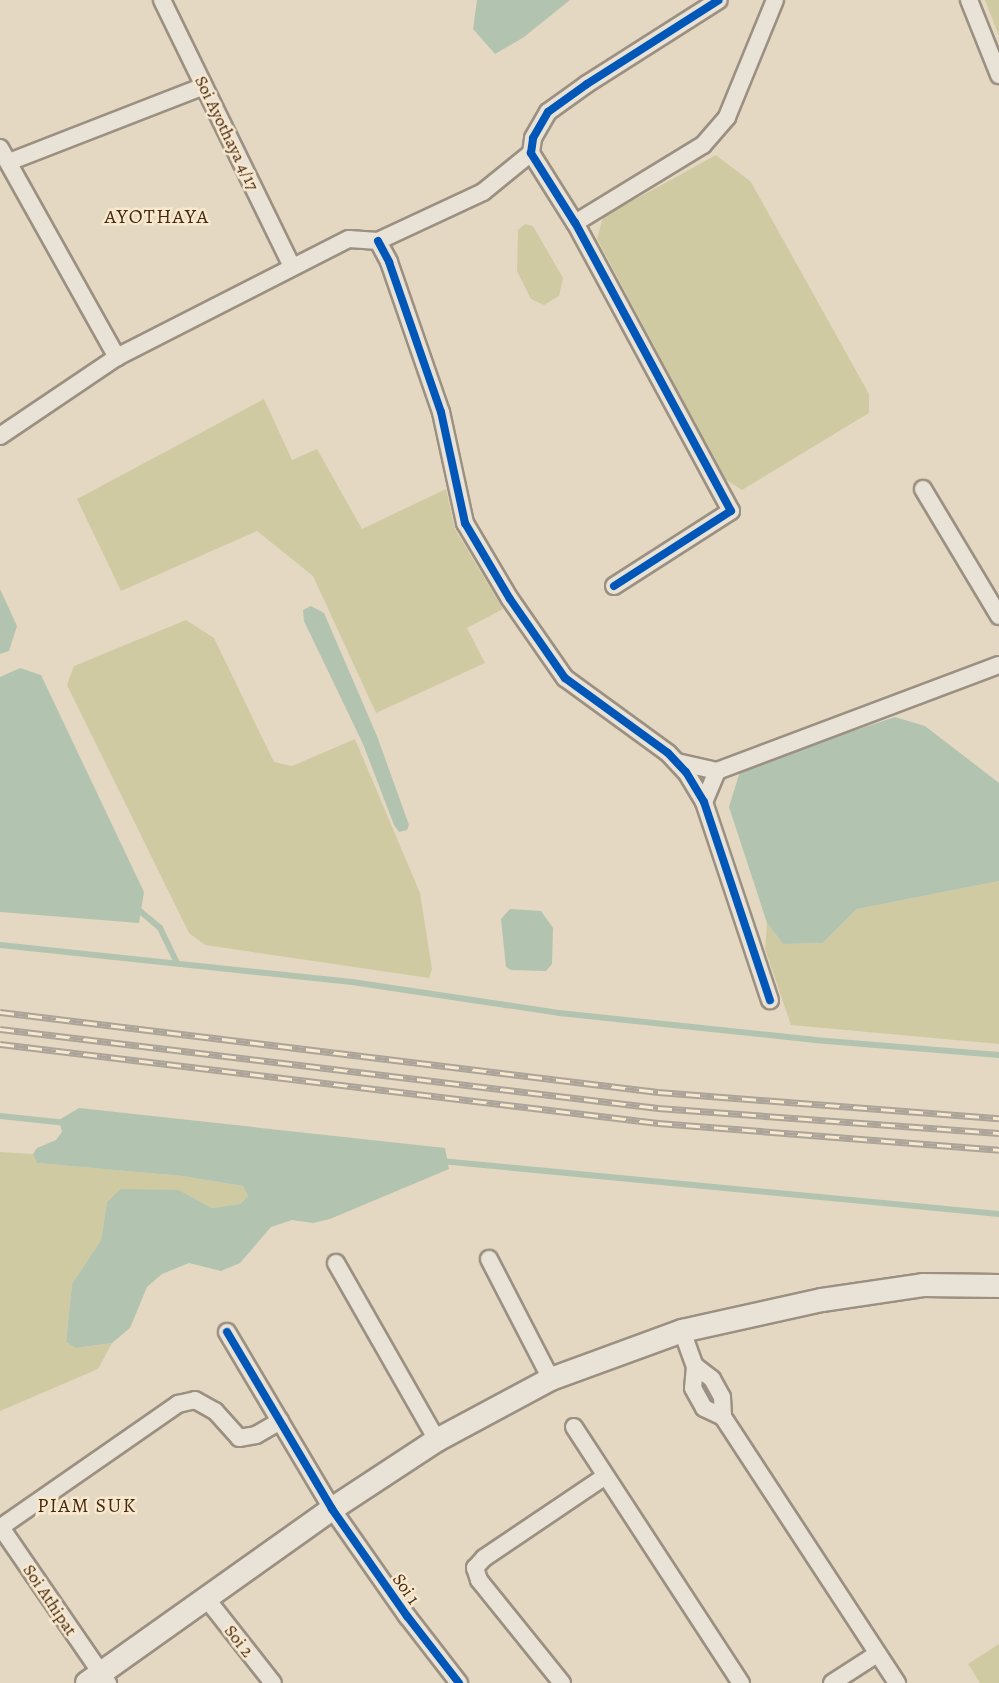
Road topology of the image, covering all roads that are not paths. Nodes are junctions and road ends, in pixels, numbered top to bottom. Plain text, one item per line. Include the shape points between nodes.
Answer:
1 (162, 0) edge
2 (718, 0) edge
3 (775, 0) edge
4 (969, 0) edge
5 (999, 75) edge
6 (204, 86) junction
7 (531, 153) junction
8 (4, 155) edge
9 (575, 223) junction
10 (378, 241) junction
11 (292, 266) junction
12 (117, 357) junction
13 (0, 436) edge
14 (923, 489) dead end
15 (614, 586) dead end
16 (999, 616) edge
17 (999, 665) edge
18 (677, 762) junction
19 (717, 771) junction
20 (704, 802) junction
21 (770, 1000) dead end
22 (489, 1259) dead end
23 (336, 1263) dead end
24 (999, 1286) edge
25 (682, 1331) junction
26 (228, 1332) dead end
27 (551, 1378) junction
28 (280, 1421) junction
29 (574, 1427) dead end
30 (437, 1440) junction
31 (604, 1477) junction
32 (332, 1509) junction
33 (0, 1526) edge
34 (206, 1598) junction
35 (877, 1654) junction
36 (99, 1680) edge
37 (273, 1683) edge
38 (459, 1683) edge
39 (562, 1683) edge
40 (741, 1683) edge
41 (832, 1683) edge
42 (897, 1683) edge

1 - 6 street, Soi Ayothaya 4/17
2 - 7 street via 548,112 533,138
3 - 9 street via 727,117 703,145
4 - 5 street
6 - 8 street
6 - 11 street, Soi Ayothaya 4/17
7 - 9 street
7 - 10 street via 483,192
8 - 12 street
9 - 15 street via 731,511
10 - 11 street via 349,239
10 - 18 street via 389,262 441,412 465,524 510,599 565,678
11 - 12 street
12 - 13 street
14 - 16 street
17 - 19 street
18 - 19 street
18 - 20 street
19 - 20 street
20 - 21 street
22 - 27 street
23 - 30 street
24 - 25 main road via 923,1286 833,1298
25 - 27 main road
25 - 35 street via 695,1366 693,1388 704,1408 723,1418
26 - 28 street, Soi 1
27 - 30 main road
28 - 32 street, Soi 1
28 - 33 street via 256,1435 239,1438 215,1411 195,1400 178,1404
29 - 31 street
30 - 32 main road
31 - 39 street via 475,1568 479,1580
31 - 40 street
32 - 34 main road
32 - 38 street, Soi 1
33 - 36 street, Soi Athipat
34 - 36 main road
34 - 37 street, Soi 2
35 - 41 street
35 - 42 street

